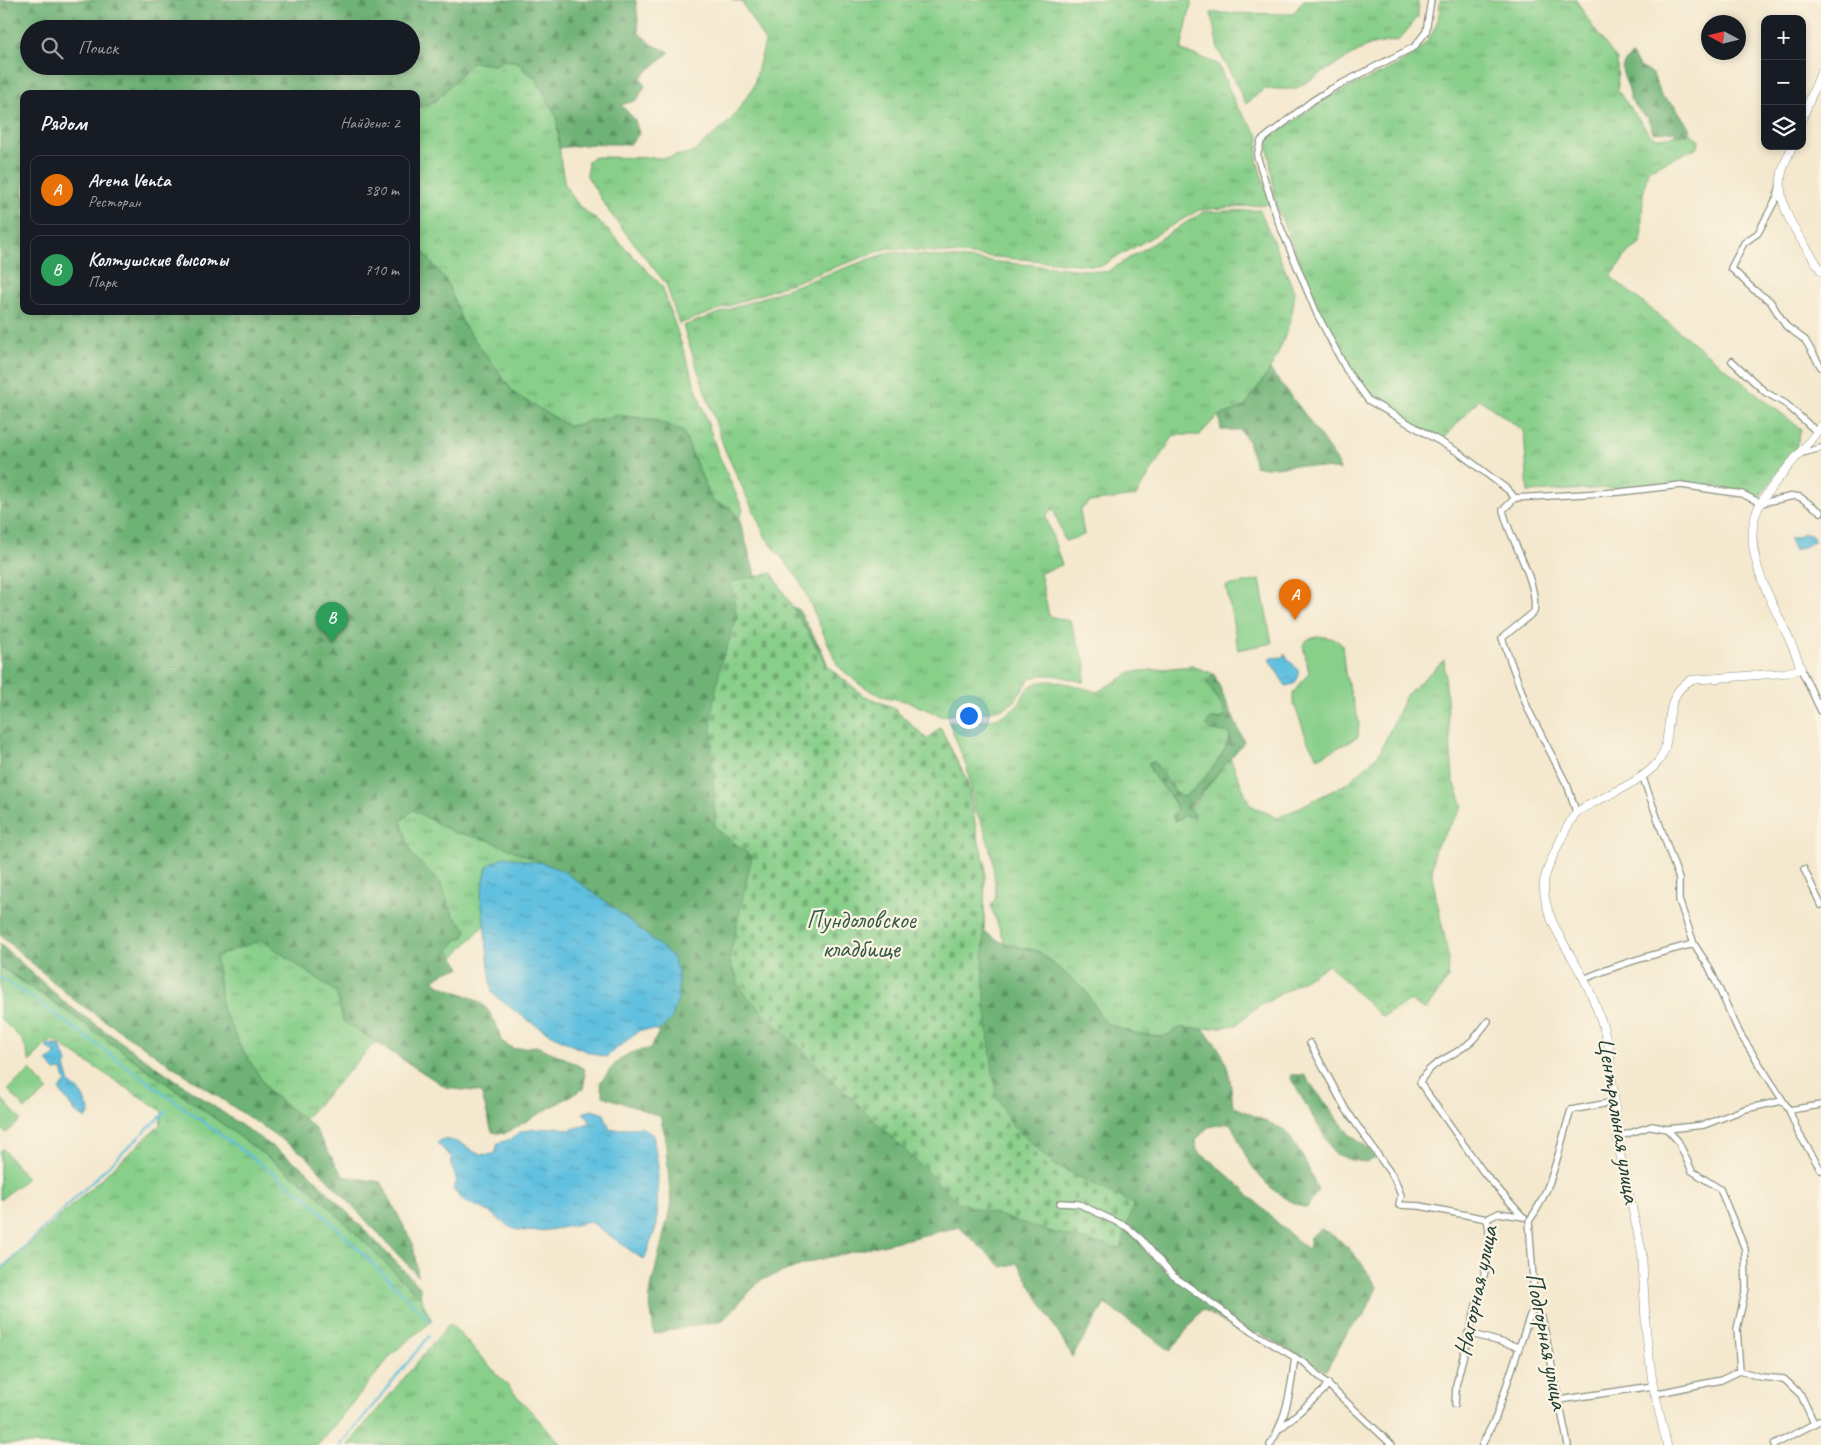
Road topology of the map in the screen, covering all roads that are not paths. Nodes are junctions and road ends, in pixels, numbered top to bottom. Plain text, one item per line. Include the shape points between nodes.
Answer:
1 (1430, 0) edge
2 (1821, 72) edge
3 (1806, 109) edge
4 (1791, 150) edge
5 (1781, 179) junction
6 (1821, 271) edge
7 (1732, 361) dead end
8 (1821, 367) edge
9 (1819, 429) edge
10 (1821, 448) edge
11 (1797, 455) junction
12 (1515, 498) junction
13 (1761, 503) junction
14 (1821, 512) edge
15 (1801, 669) junction
16 (1821, 711) edge
17 (1642, 776) junction
18 (1576, 812) junction
19 (1804, 868) dead end
20 (1821, 905) edge
21 (1694, 944) junction
22 (1584, 979) junction
23 (1488, 1021) dead end
24 (1310, 1043) dead end
25 (1782, 1101) junction
26 (1614, 1102) junction
27 (1821, 1105) edge
28 (1789, 1110) junction
29 (1667, 1129) junction
30 (1618, 1137) junction
31 (1821, 1170) edge
32 (1060, 1203) dead end
33 (1487, 1219) junction
34 (1526, 1219) junction
35 (1535, 1308) junction
36 (1468, 1333) junction
37 (1519, 1347) junction
38 (1295, 1357) junction
39 (1740, 1371) junction
40 (1328, 1383) junction
41 (1654, 1390) junction
42 (1559, 1400) junction
43 (1455, 1404) dead end
44 (1821, 1420) edge
45 (1814, 1423) junction
46 (1280, 1429) junction
47 (1270, 1445) edge
48 (1392, 1445) edge
49 (1482, 1445) edge
50 (1568, 1445) edge
51 (1667, 1445) edge
52 (1774, 1445) edge

1 - 12 street via 1426,32 1414,47 1331,88 1312,101 1261,141 1257,156 1278,221 1317,314 1347,372 1368,400 1458,452
2 - 3 street
4 - 5 street
5 - 6 street via 1783,200 1791,223
5 - 8 street via 1777,196 1758,234 1744,243 1730,268 1770,301 1786,326 1805,340
7 - 9 street via 1764,392
9 - 11 street
10 - 11 street
11 - 13 street
12 - 13 street via 1681,485 1742,494
12 - 18 street via 1503,510 1536,598 1534,612 1502,638 1528,709 1568,787
13 - 14 street via 1794,496
13 - 15 street via 1753,528 1754,558
15 - 16 street
15 - 17 street via 1684,683 1673,702 1660,760
17 - 18 street
17 - 21 street via 1679,879 1679,900
18 - 22 street, Центральная улица via 1544,884 1553,921
19 - 20 street
21 - 22 street via 1622,963
21 - 25 street via 1709,967 1740,1034
22 - 26 street, Центральная улица via 1607,1040 1612,1062
23 - 34 street via 1466,1046 1433,1065 1420,1083 1484,1173
24 - 33 street via 1344,1108 1394,1178 1401,1195 1399,1205
25 - 28 street
25 - 29 street via 1745,1109 1704,1124
26 - 30 street, Центральная улица
26 - 34 street via 1571,1110 1542,1199
27 - 28 street
28 - 31 street
29 - 30 street via 1652,1126
29 - 39 street via 1678,1141 1692,1171 1720,1189 1745,1250 1746,1288 1737,1329
30 - 41 street, Центральная улица via 1642,1252 1646,1331
32 - 38 street via 1079,1204 1127,1227 1172,1275 1192,1291
33 - 34 street, Нагорная улица via 1499,1214
33 - 36 street, Нагорная улица via 1487,1263
34 - 35 street, Подгорная улица
35 - 37 street
35 - 42 street, Подгорная улица via 1542,1317
36 - 37 street
36 - 43 street, Нагорная улица
37 - 49 street via 1496,1417
38 - 40 street
38 - 46 street via 1288,1408
39 - 41 street via 1721,1380
39 - 45 street via 1784,1379 1801,1395
40 - 46 street
40 - 48 street
41 - 42 street
41 - 51 street, Центральная улица
42 - 50 street, Подгорная улица
44 - 45 street
45 - 52 street
46 - 47 street

